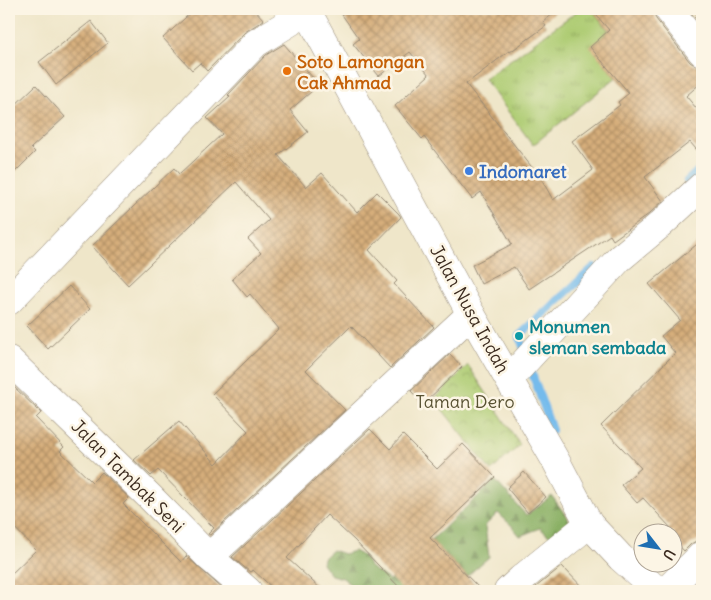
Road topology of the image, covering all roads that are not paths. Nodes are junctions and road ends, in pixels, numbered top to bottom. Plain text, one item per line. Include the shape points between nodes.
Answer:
1 (668, 9) edge
2 (307, 10) edge
3 (702, 52) edge
4 (702, 186) edge
5 (9, 301) edge
6 (471, 314) junction
7 (9, 360) edge
8 (509, 379) junction
9 (590, 524) junction
10 (702, 555) edge
11 (209, 556) junction
12 (248, 591) edge
13 (508, 591) edge
14 (658, 591) edge
15 (666, 591) edge

1 - 3 street
2 - 5 street via 256,43
2 - 6 street, Jalan Nusa Indah
4 - 8 street via 619,259
6 - 8 street, Jalan Nusa Indah
6 - 11 street
7 - 11 street, Jalan Tambak Seni
8 - 9 street, Jalan Nusa Indah
9 - 13 street
9 - 14 street, Jalan Nusa Indah
10 - 15 street
11 - 12 street, Jalan Tambak Seni

